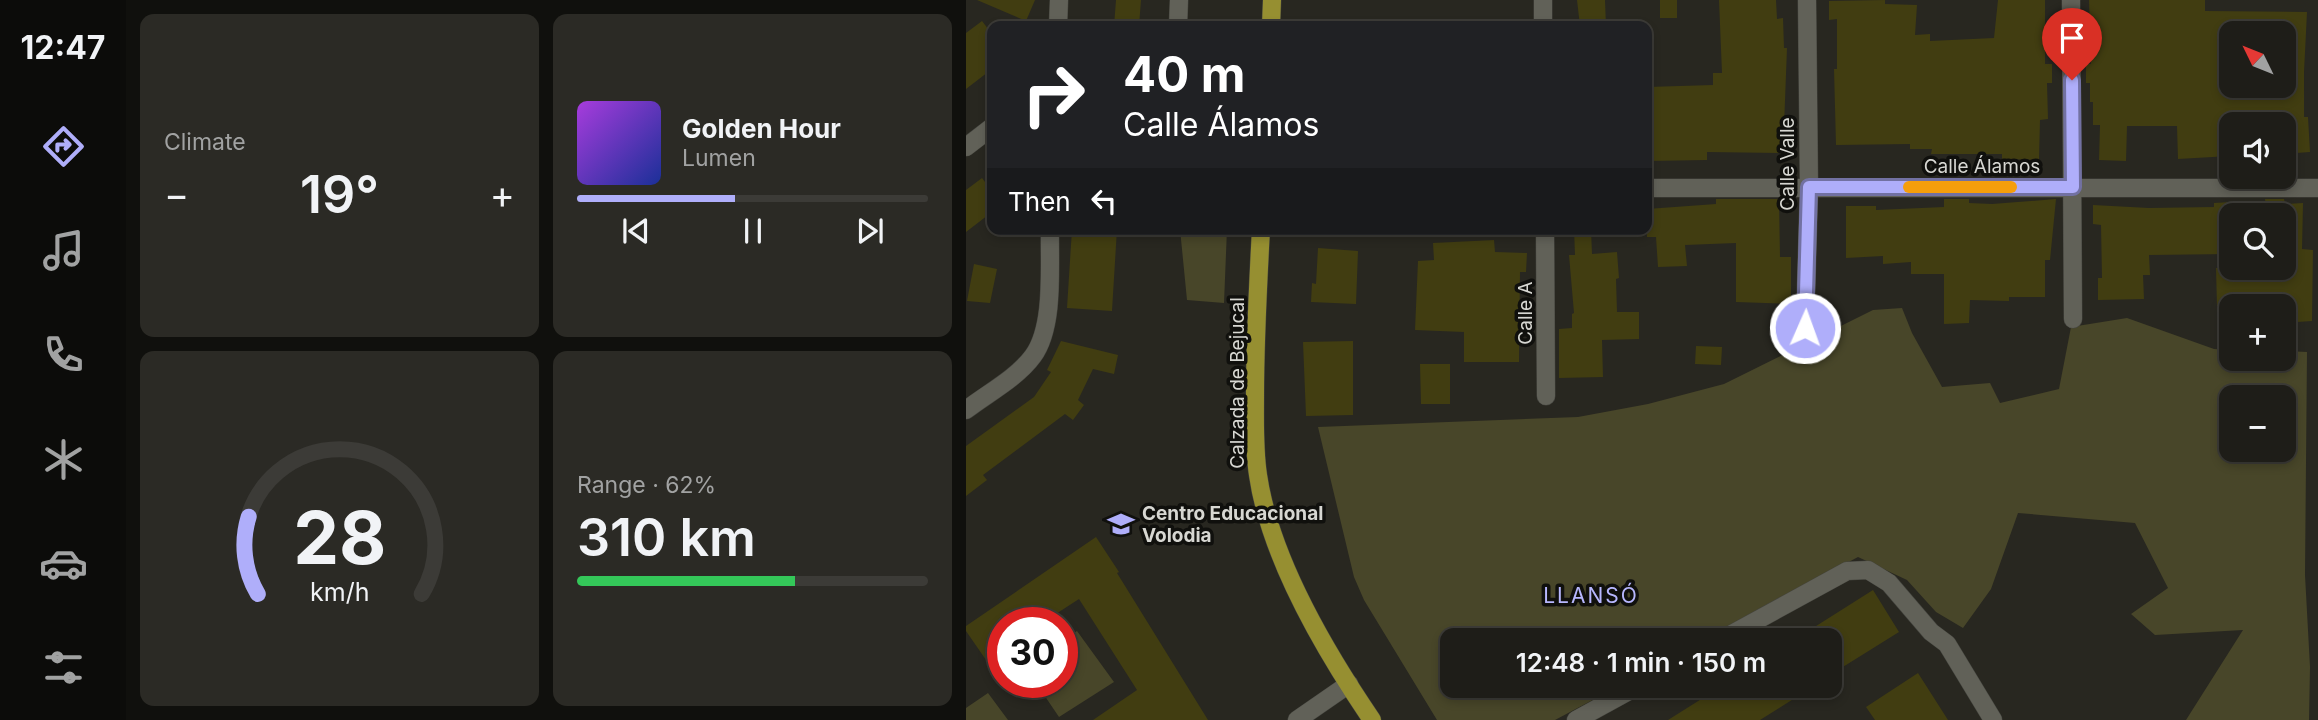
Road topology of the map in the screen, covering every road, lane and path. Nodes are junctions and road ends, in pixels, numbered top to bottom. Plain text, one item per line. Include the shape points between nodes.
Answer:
1 (1059, 0) edge
2 (1179, 0) edge
3 (1272, 0) edge
4 (1543, 0) edge
5 (1807, 0) edge
6 (2071, 0) edge
7 (1058, 21) edge
8 (1178, 21) edge
9 (1271, 21) edge
10 (1543, 21) edge
11 (987, 131) edge
12 (966, 147) edge
13 (1809, 187) junction
14 (2073, 187) junction
15 (1652, 188) edge
16 (2318, 188) edge
17 (1050, 235) edge
18 (1261, 235) edge
19 (1545, 235) edge
20 (2073, 319) dead end
21 (1805, 328) dead end
22 (1546, 396) dead end
23 (966, 410) edge
24 (1743, 628) edge
25 (1349, 684) junction
26 (1616, 698) edge
27 (1988, 718) edge
28 (1297, 720) edge
29 (1372, 720) edge
30 (1576, 720) edge

1 - 7 street
2 - 8 street
3 - 9 main road
4 - 10 street
5 - 13 street, Calle Valle
6 - 14 street
11 - 12 street
13 - 14 street, Calle Álamos
13 - 15 street, Calle Álamos
13 - 21 street, Calle Valle
14 - 16 street, Calle Álamos
14 - 20 street
17 - 23 street via 1047,315 1039,346 1031,358
18 - 25 main road, Calzada de Bejucal via 1255,360 1257,474 1276,546
19 - 22 street, Calle A
24 - 27 street via 1847,571 1868,570 1889,583 1947,644
25 - 28 street
25 - 29 main road, Calzada de Bejucal
26 - 30 street

